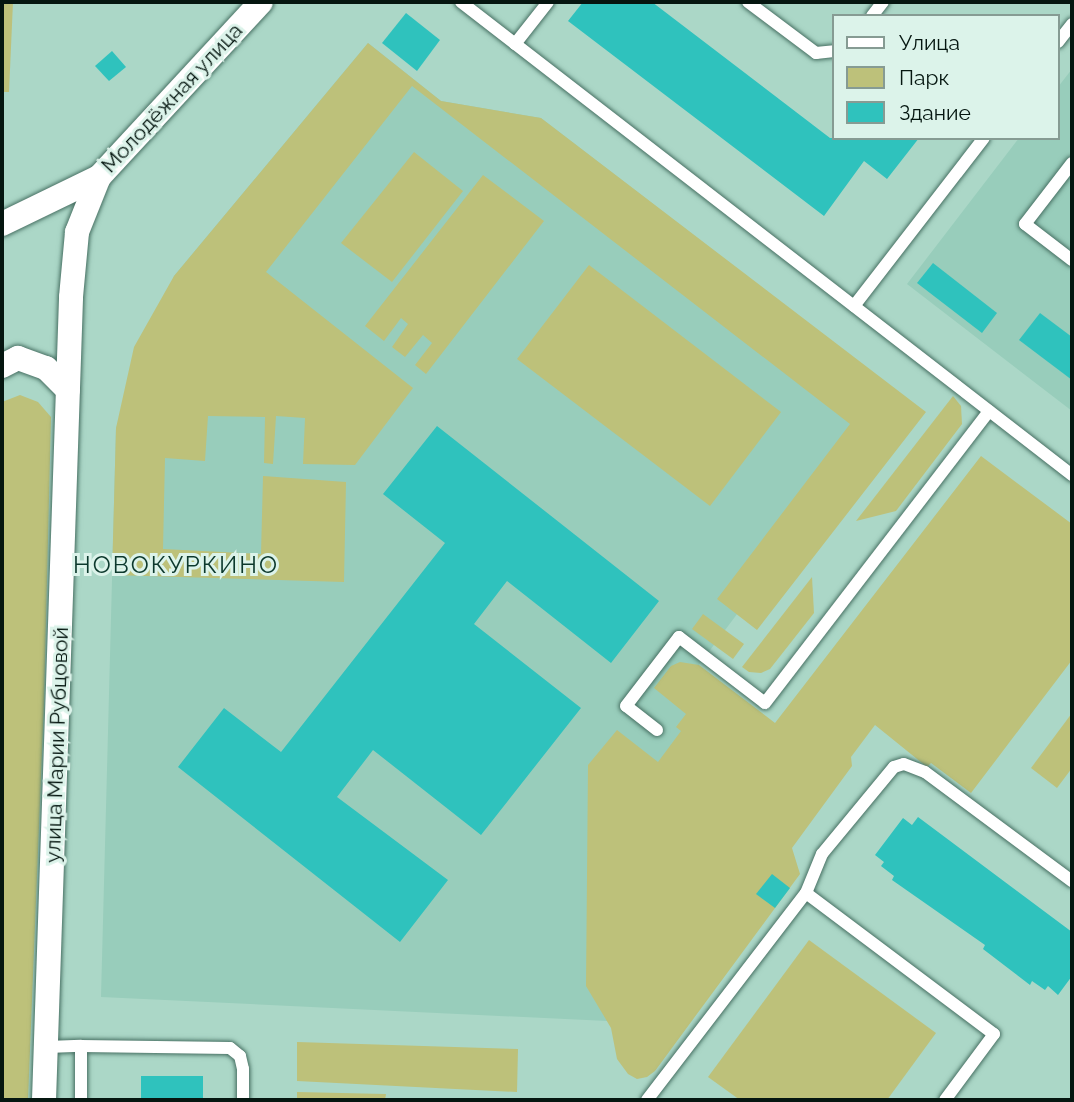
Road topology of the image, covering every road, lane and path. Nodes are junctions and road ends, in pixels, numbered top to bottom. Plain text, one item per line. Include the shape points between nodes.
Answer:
1 (261, 2) edge
2 (461, 2) edge
3 (548, 2) edge
4 (748, 2) edge
5 (1072, 24) edge
6 (1060, 39) edge
7 (515, 44) junction
8 (832, 51) edge
9 (982, 140) edge
10 (1072, 163) edge
11 (99, 177) junction
12 (2, 224) edge
13 (1072, 260) edge
14 (854, 306) junction
15 (2, 366) edge
16 (68, 390) junction
17 (989, 411) junction
18 (1072, 475) edge
19 (657, 730) dead end
20 (1072, 881) edge
21 (806, 893) junction
22 (81, 1046) junction
23 (47, 1047) junction
24 (654, 1098) edge
25 (44, 1100) edge
26 (81, 1100) edge
27 (243, 1100) edge
28 (945, 1100) edge

1 - 11 street, Молодёжная улица
2 - 7 lane
3 - 7 lane
4 - 8 lane via 816,53
5 - 6 lane
7 - 14 lane
9 - 14 lane
10 - 13 lane via 1025,223
11 - 12 street, Молодёжная улица
11 - 16 street, улица Марии Рубцовой via 77,232
14 - 17 lane
15 - 16 street via 18,358 46,368
16 - 23 street, улица Марии Рубцовой
17 - 18 lane
17 - 19 lane via 765,703 679,637 626,706
20 - 21 lane via 925,772 904,764 886,773 822,854
21 - 24 lane
21 - 28 lane via 994,1034
22 - 23 lane
22 - 26 lane
22 - 27 lane via 230,1048 240,1056
23 - 25 street, улица Марии Рубцовой

